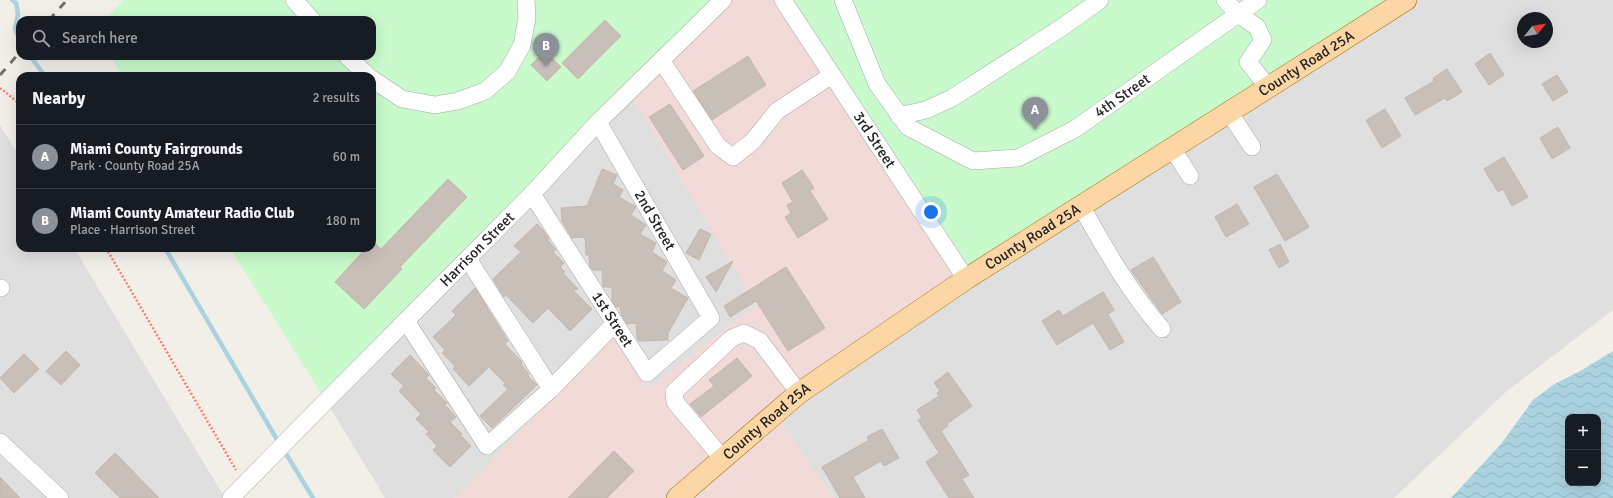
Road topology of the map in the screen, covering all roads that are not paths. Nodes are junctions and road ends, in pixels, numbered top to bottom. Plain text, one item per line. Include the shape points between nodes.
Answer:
1 (294, 0) edge
2 (526, 0) edge
3 (723, 0) edge
4 (783, 0) edge
5 (843, 0) edge
6 (1100, 0) edge
7 (1225, 0) edge
8 (1258, 0) edge
9 (1406, 0) edge
10 (1238, 14) junction
11 (308, 16) edge
12 (351, 60) edge
13 (661, 60) junction
14 (364, 72) edge
15 (832, 75) junction
16 (376, 82) edge
17 (1268, 87) junction
18 (1229, 112) junction
19 (899, 116) junction
20 (598, 122) junction
21 (1252, 147) dead end
22 (1172, 148) junction
23 (1190, 176) dead end
24 (532, 194) junction
25 (1081, 206) junction
26 (468, 258) junction
27 (966, 279) junction
28 (711, 318) joint
29 (406, 321) junction
30 (615, 323) junction
31 (1162, 328) dead end
32 (551, 389) junction
33 (799, 393) junction
34 (0, 442) edge
35 (723, 459) junction
36 (60, 498) edge
37 (231, 498) edge
38 (677, 498) edge

1 - 11 street
2 - 16 street via 527,18 522,45 508,72 485,90 458,101 435,104 402,99
3 - 13 street, Harrison Street
4 - 15 street, 3rd Street
5 - 19 street via 877,84
6 - 19 street via 952,98 926,110
7 - 10 street
8 - 10 street, 4th Street
9 - 17 main road, County Road 25A
10 - 17 street via 1257,27 1263,40 1248,62
10 - 19 street, 4th Street via 1075,129 1018,158 973,161 908,127
12 - 14 street
13 - 15 street via 718,146 733,157 753,141 777,111
13 - 20 street, Harrison Street
15 - 27 street, 3rd Street
17 - 18 main road, County Road 25A
18 - 21 street
18 - 22 main road, County Road 25A
20 - 24 street, Harrison Street
20 - 28 street, 2nd Street
22 - 23 street
22 - 25 main road, County Road 25A
24 - 26 street, Harrison Street
24 - 30 street, 1st Street
25 - 27 main road, County Road 25A
25 - 31 street via 1129,284
26 - 29 street, Harrison Street
26 - 32 street
27 - 33 main road, County Road 25A
28 - 30 street, 1st Street via 647,373
29 - 32 street via 487,446
29 - 37 street, Harrison Street
30 - 32 street
33 - 35 main road, County Road 25A
33 - 35 street via 760,341 744,333 732,338 674,392 675,402
34 - 36 street
35 - 38 main road, County Road 25A

